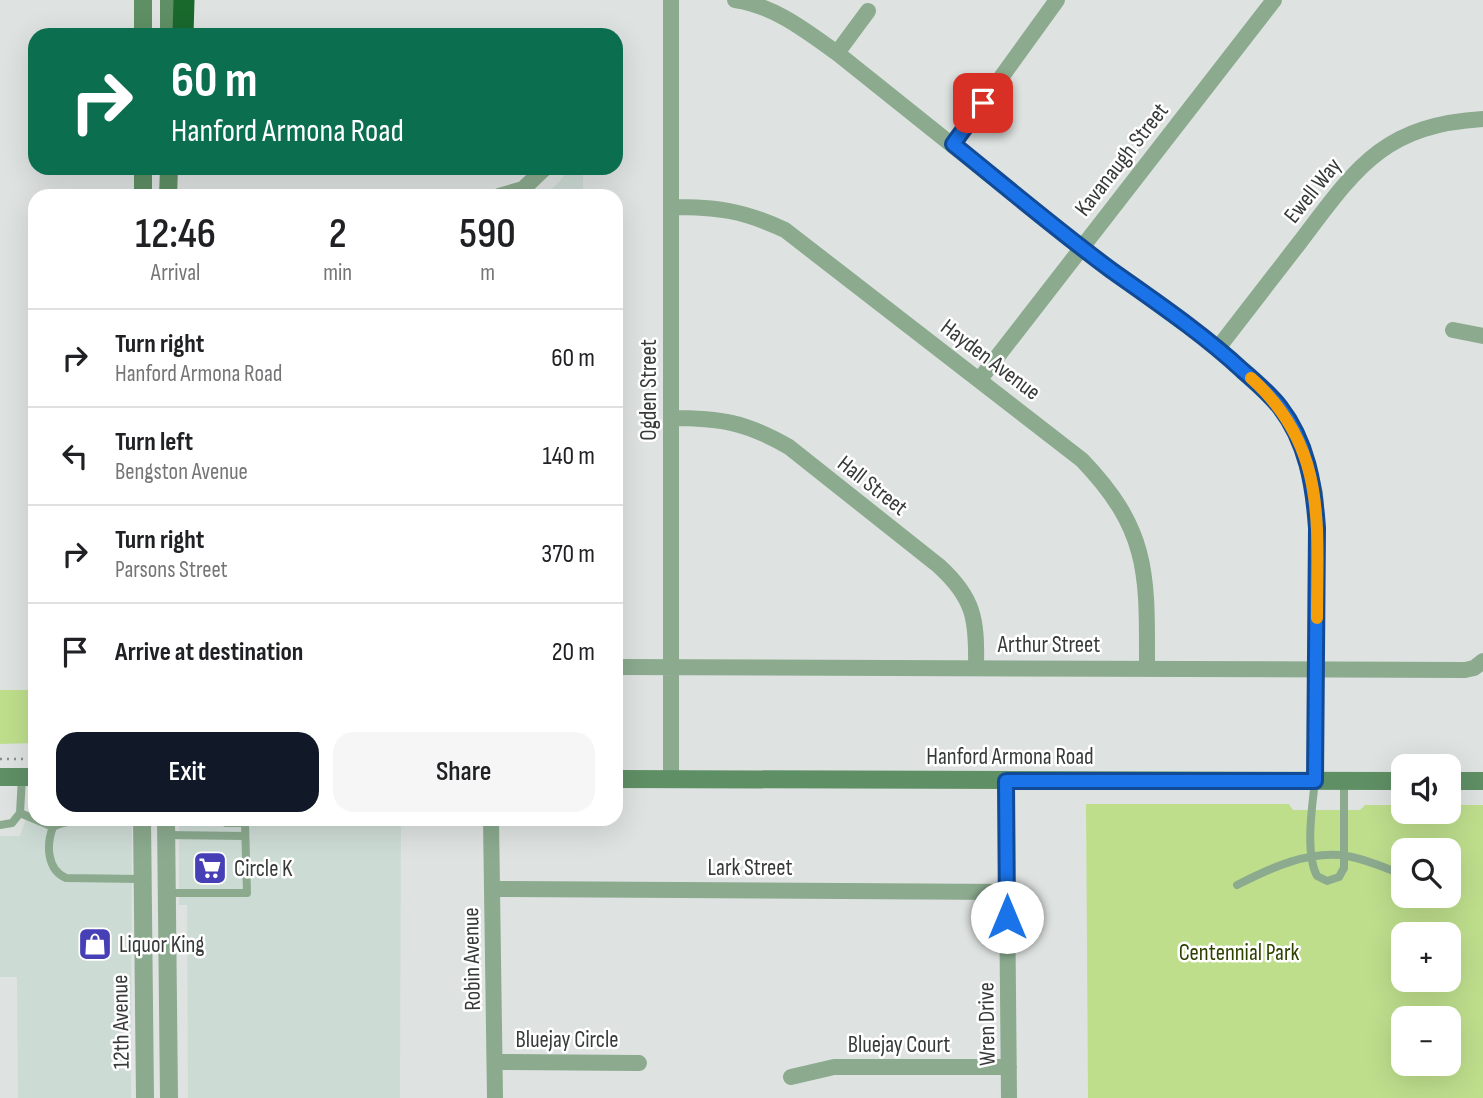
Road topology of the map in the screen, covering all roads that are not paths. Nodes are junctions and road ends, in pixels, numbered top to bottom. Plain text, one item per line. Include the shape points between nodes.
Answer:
1 (143, 0) edge
2 (169, 0) edge
3 (184, 0) edge
4 (671, 0) edge
5 (735, 0) edge
6 (1057, 0) edge
7 (1274, 0) edge
8 (868, 11) dead end
9 (143, 28) edge
10 (169, 28) edge
11 (183, 28) edge
12 (838, 54) junction
13 (1483, 119) edge
14 (953, 144) junction
15 (671, 207) junction
16 (1082, 248) junction
17 (1453, 330) dead end
18 (1483, 337) edge
19 (1218, 348) junction
20 (980, 379) junction
21 (671, 418) junction
22 (1482, 663) edge
23 (976, 666) junction
24 (623, 667) edge
25 (671, 667) junction
26 (1147, 667) junction
27 (1316, 669) junction
28 (0, 777) edge
29 (28, 777) edge
30 (623, 779) edge
31 (671, 780) junction
32 (1006, 781) junction
33 (1315, 781) junction
34 (1344, 781) junction
35 (1391, 781) edge
36 (1461, 781) edge
37 (1483, 781) edge
38 (20, 813) junction
39 (28, 815) edge
40 (0, 825) edge
41 (57, 826) edge
42 (142, 826) edge
43 (245, 826) edge
44 (491, 826) edge
45 (166, 827) edge
46 (245, 836) junction
47 (1345, 855) junction
48 (1311, 856) junction
49 (1391, 871) edge
50 (142, 879) junction
51 (1237, 885) dead end
52 (493, 889) junction
53 (1006, 892) junction
54 (166, 893) junction
55 (495, 1062) junction
56 (639, 1063) dead end
57 (1009, 1067) junction
58 (790, 1077) dead end
59 (145, 1098) edge
60 (169, 1098) edge
61 (495, 1098) edge
62 (1009, 1098) edge

1 - 9 main road
2 - 10 main road
3 - 11 highway
4 - 15 street, Ogden Street
5 - 12 street via 780,15
6 - 14 street
7 - 16 street, Kavanaugh Street
8 - 12 street
12 - 14 street
13 - 19 street, Ewell Way via 1436,124 1409,134 1365,161
14 - 16 street
15 - 20 street, Hayden Avenue via 732,210 785,230
15 - 21 street, Ogden Street
16 - 19 street
16 - 20 street, Kavanaugh Street
17 - 18 street
19 - 27 street via 1282,409 1306,456 1317,528
20 - 26 street, Hayden Avenue via 1082,460 1117,502 1143,561
21 - 23 street, Hall Street via 711,418 765,433 939,566 967,596 974,620
21 - 25 street, Ogden Street
22 - 27 street, Arthur Street via 1465,670
23 - 25 street, Arthur Street
23 - 26 street, Arthur Street
24 - 25 street, Arthur Street
25 - 31 street, Ogden Street
26 - 27 street, Arthur Street
27 - 33 street
28 - 29 main road
29 - 38 lane
30 - 31 main road, Hanford Armona Road
31 - 32 main road, Hanford Armona Road
32 - 33 main road, Hanford Armona Road
32 - 53 street, Wren Drive
33 - 34 main road, Hanford Armona Road
33 - 48 lane
34 - 35 main road, Hanford Armona Road
34 - 47 lane
36 - 37 main road
38 - 39 lane
38 - 40 lane via 12,823
41 - 50 lane via 50,836 50,859 58,875
42 - 50 street, 12th Avenue
43 - 46 lane
44 - 52 street, Robin Avenue
45 - 46 lane
45 - 54 street, 12th Avenue
46 - 54 lane via 247,893
47 - 48 lane
47 - 48 lane via 1339,877 1327,881 1317,876
47 - 49 lane
48 - 51 lane
50 - 59 street, 12th Avenue
52 - 53 street, Lark Street
52 - 55 street, Robin Avenue
53 - 57 street, Wren Drive
54 - 60 street, 12th Avenue
55 - 56 street, Bluejay Circle
55 - 61 street, Robin Avenue
57 - 58 street, Bluejay Court via 834,1067
57 - 62 street, Wren Drive

